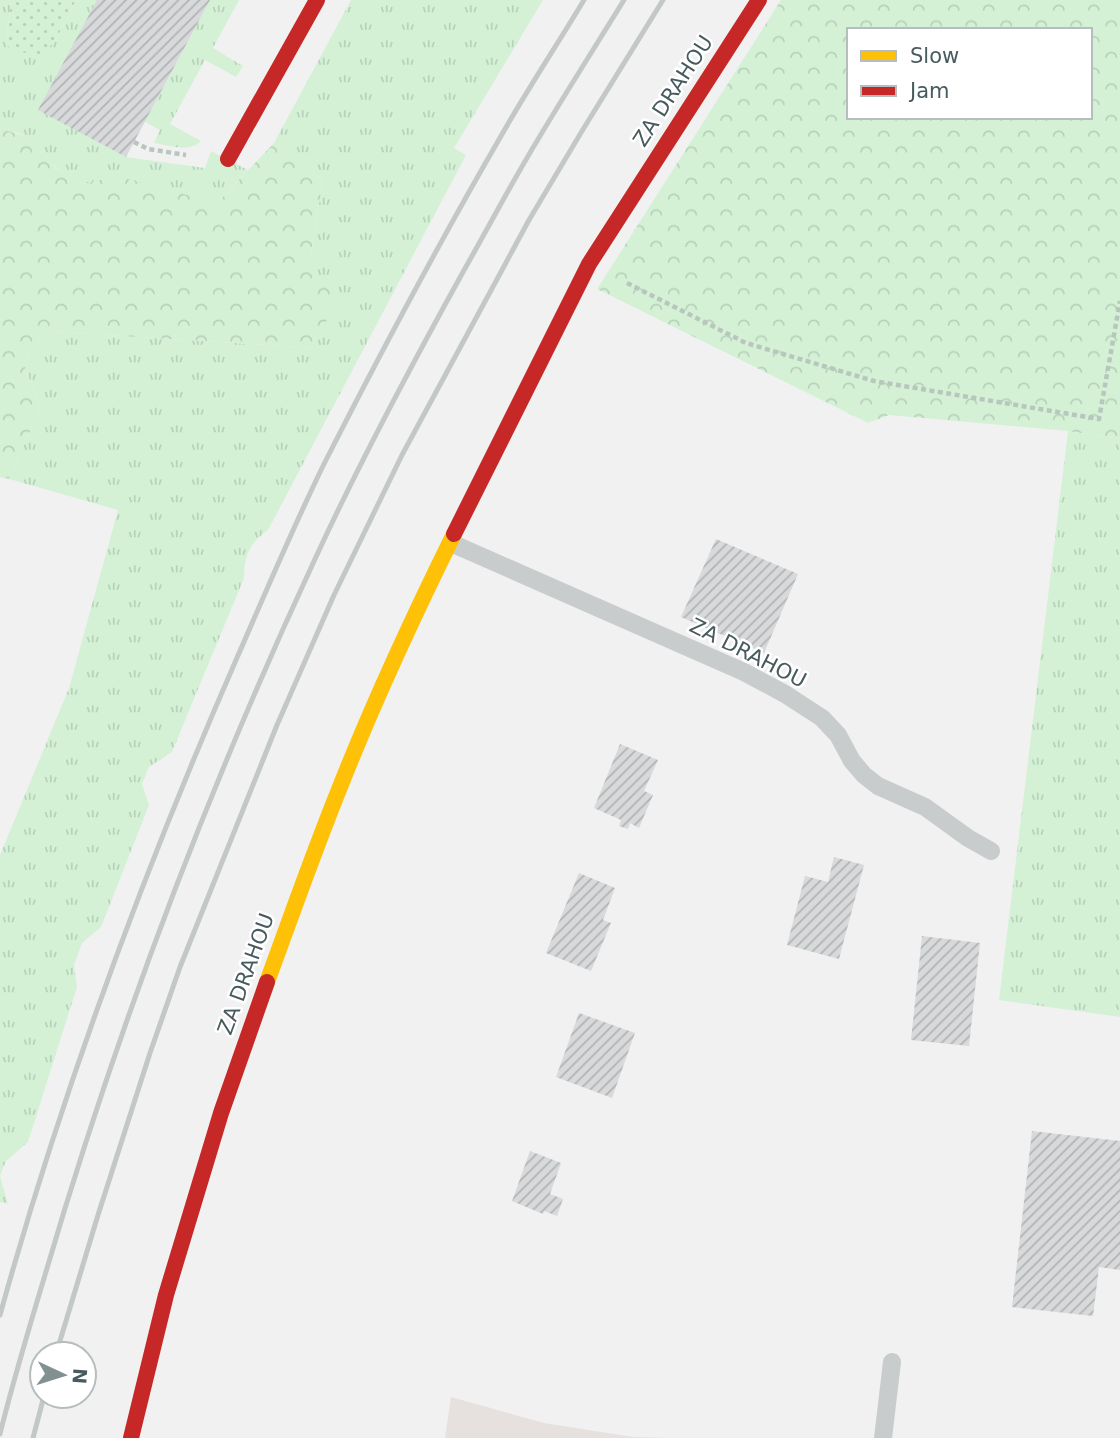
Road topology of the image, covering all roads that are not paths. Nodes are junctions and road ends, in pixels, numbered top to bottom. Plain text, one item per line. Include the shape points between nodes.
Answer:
1 (317, 0) edge
2 (759, 0) edge
3 (228, 159) dead end
4 (451, 542) junction
5 (991, 851) dead end
6 (892, 1362) dead end
7 (131, 1438) edge
8 (883, 1438) edge

1 - 3 street
2 - 4 street, ZA DRAHOU via 589,264
4 - 5 lane, ZA DRAHOU via 785,694 822,718 852,761 878,786 925,807
4 - 7 street, ZA DRAHOU via 383,685 260,1001 166,1295
6 - 8 lane

